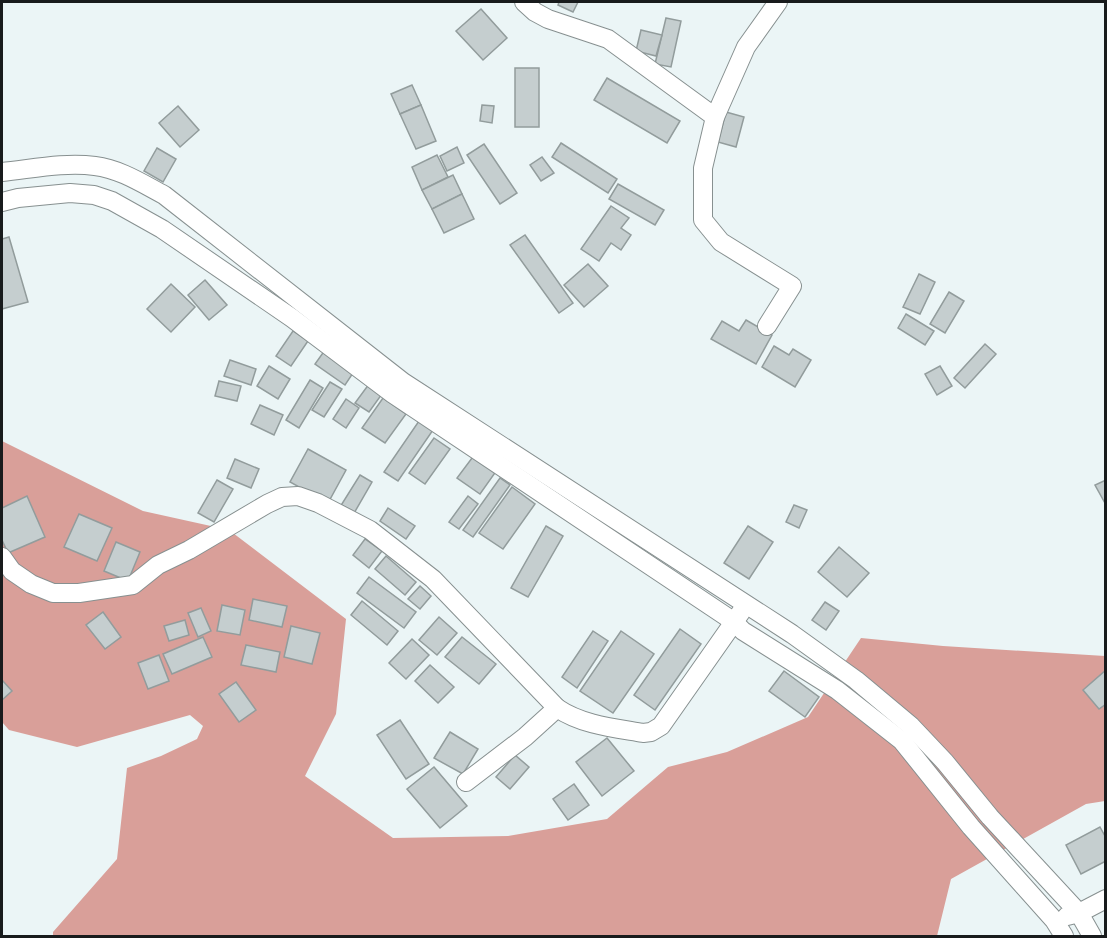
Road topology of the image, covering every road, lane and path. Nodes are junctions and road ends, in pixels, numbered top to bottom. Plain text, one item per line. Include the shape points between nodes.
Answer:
1 (524, 2) edge
2 (778, 2) edge
3 (715, 117) junction
4 (2, 172) edge
5 (2, 202) edge
6 (767, 326) dead end
7 (2, 557) edge
8 (746, 605) junction
9 (733, 621) junction
10 (557, 708) junction
11 (466, 782) dead end
12 (1106, 899) edge
13 (1079, 913) junction
14 (1054, 920) junction
15 (1064, 936) edge
16 (1092, 936) edge

1 - 3 street via 548,19 608,39
2 - 3 street via 746,47
3 - 6 street via 703,168 703,220 721,242 792,286
4 - 8 street via 64,165 96,166 128,176 164,195 403,382
5 - 9 street via 70,193 94,195 154,224 292,318 393,394
7 - 10 street via 12,572 53,593 79,594 132,585 267,504 282,497 298,496 370,530 433,579
8 - 9 street
8 - 13 street via 856,680 911,726
9 - 10 street via 661,726 651,732 643,734 572,718
9 - 14 street via 837,690 902,741 971,827
10 - 11 street
12 - 13 street
13 - 14 street
13 - 16 street
14 - 15 street

